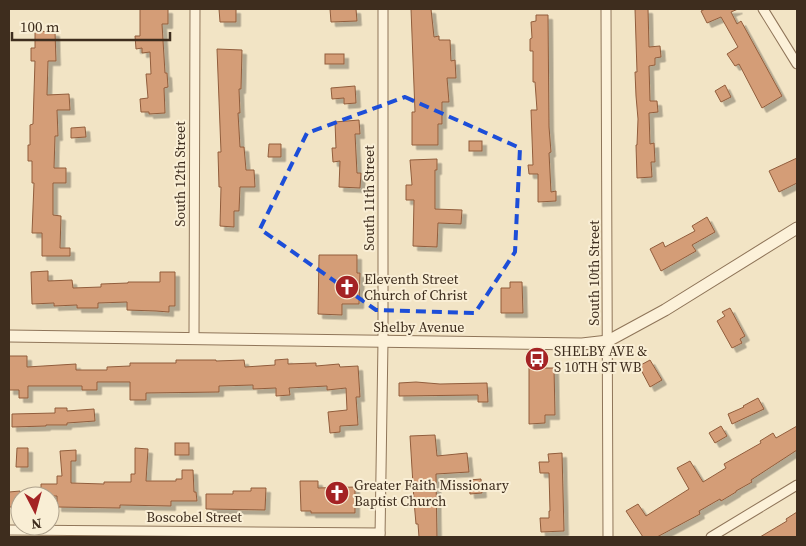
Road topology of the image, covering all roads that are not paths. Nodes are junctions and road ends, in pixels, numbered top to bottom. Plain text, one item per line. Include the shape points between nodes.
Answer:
1 (194, 9) edge
2 (383, 9) edge
3 (606, 9) edge
4 (764, 9) edge
5 (797, 64) edge
6 (797, 228) edge
7 (9, 336) edge
8 (194, 338) junction
9 (382, 341) junction
10 (608, 341) junction
11 (797, 484) edge
12 (9, 530) edge
13 (380, 535) edge
14 (608, 537) edge
15 (711, 537) edge

1 - 8 street, South 12th Street
2 - 9 street, South 11th Street
3 - 10 street, South 10th Street
4 - 5 street
6 - 10 street, Shelby Avenue via 665,310
7 - 8 street, Shelby Avenue
8 - 9 street, Shelby Avenue
9 - 10 street, Shelby Avenue via 582,344
9 - 13 street, South 11th Street
10 - 14 street, South 10th Street
11 - 15 street
12 - 13 street, Boscobel Street

